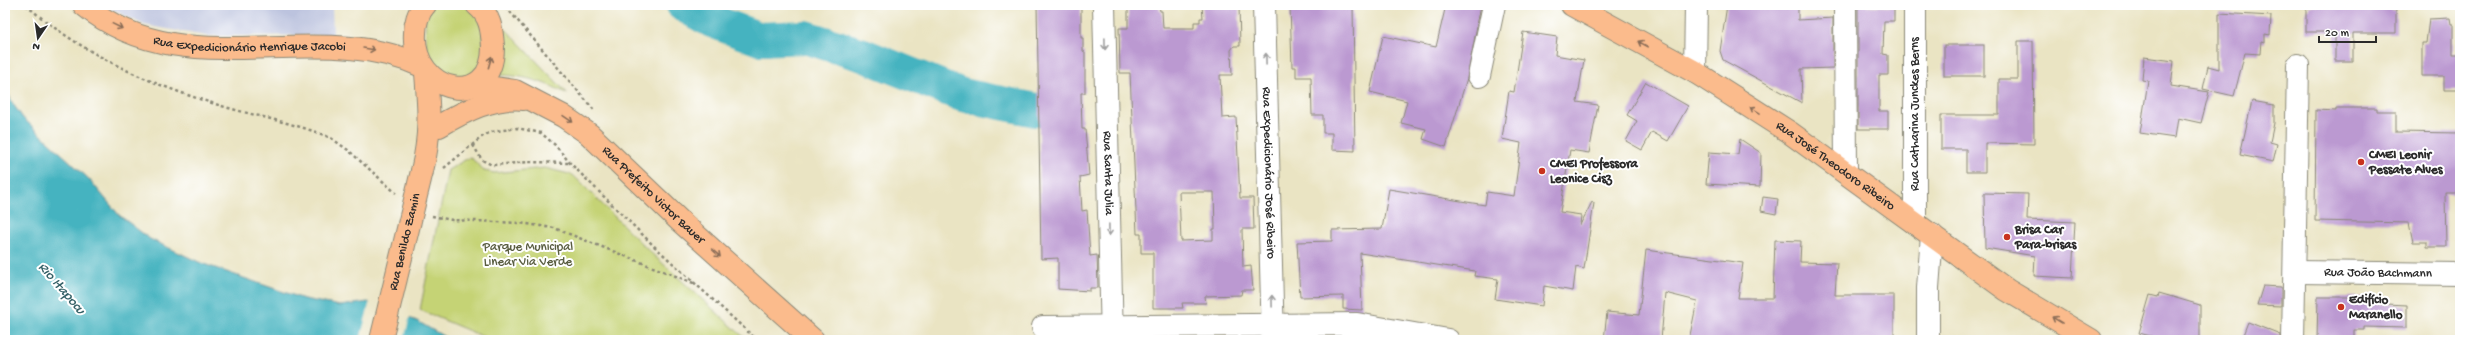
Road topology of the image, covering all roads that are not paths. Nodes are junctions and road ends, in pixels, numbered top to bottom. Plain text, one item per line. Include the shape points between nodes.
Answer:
1 (84, 5) edge
2 (1104, 5) edge
3 (1264, 5) edge
4 (1494, 5) edge
5 (1572, 5) edge
6 (1696, 5) edge
7 (1845, 5) edge
8 (1915, 5) edge
9 (423, 6) edge
10 (487, 7) edge
11 (2298, 65) dead end
12 (424, 70) junction
13 (1695, 72) junction
14 (1479, 76) dead end
15 (470, 87) junction
16 (534, 100) junction
17 (434, 135) junction
18 (1846, 172) junction
19 (1923, 229) junction
20 (2296, 272) junction
21 (2460, 274) edge
22 (1043, 326) dead end
23 (1273, 332) edge
24 (1112, 333) edge
25 (381, 340) edge
26 (813, 340) edge
27 (1448, 340) edge
28 (1928, 340) edge
29 (2091, 340) edge
30 (2293, 340) edge

1 -> 12 main road, Rua Expedicionário Henrique Jacobi via 118,27 174,45 229,49 347,47 397,55
2 -> 24 street, Rua Santa Julia
23 -> 3 street, Rua Expedicionário José Ribeiro
4 - 14 street
13 -> 5 main road, Rua José Theodoro Ribeiro
6 - 13 street
7 - 18 street
8 - 19 street, Rua Catharina Junckes Berns
9 - 12 main road, Rua Benildo Zamin via 415,27 414,43
15 -> 10 main road, Rua Benildo Zamin via 485,75 493,50
11 - 20 street
12 - 15 main road, Rua Expedicionário Henrique Jacobi via 445,84
12 - 17 main road, Rua Benildo Zamin
18 -> 13 main road, Rua José Theodoro Ribeiro
15 - 16 main road, Rua Prefeito Victor Bauer via 515,91
15 - 17 main road, Rua Benildo Zamin
16 - 17 main road via 516,98 472,107
16 -> 26 main road, Rua Prefeito Victor Bauer via 589,134 669,211
17 - 25 main road, Rua Benildo Zamin, bridge via 431,173
18 - 19 main road, Rua José Theodoro Ribeiro
19 - 28 street, Rua Catharina Junckes Berns via 1928,288
29 -> 19 main road, Rua José Theodoro Ribeiro via 2007,290
20 - 21 street, Rua João Bachmann
20 - 30 street
22 - 24 street
23 - 24 street
23 - 27 street via 1357,324

